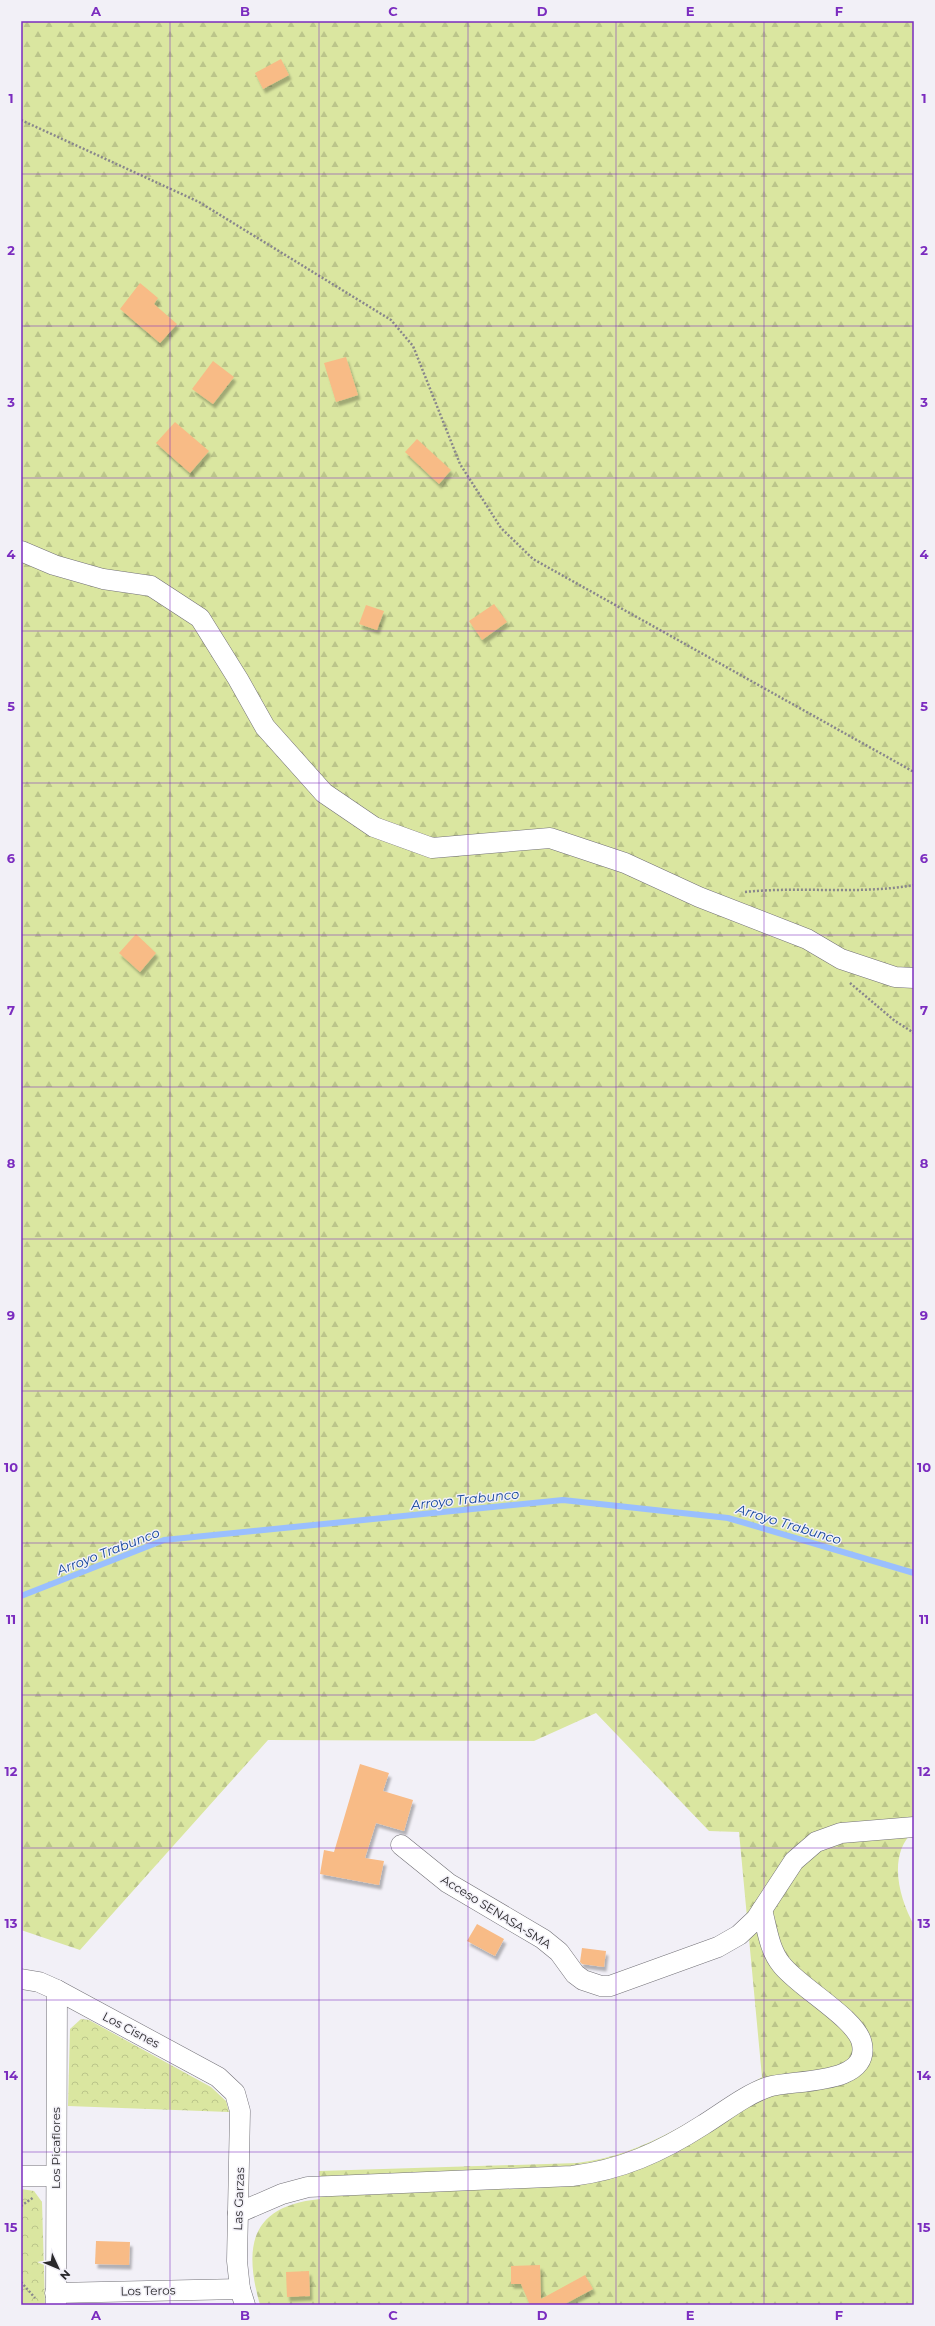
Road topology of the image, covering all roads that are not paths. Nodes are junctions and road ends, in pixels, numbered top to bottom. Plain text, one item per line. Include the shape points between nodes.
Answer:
1 (21, 551) edge
2 (914, 978) edge
3 (914, 1827) edge
4 (401, 1845) dead end
5 (762, 1910) junction
6 (21, 1979) edge
7 (57, 1990) junction
8 (235, 2093) joint
9 (21, 2176) edge
10 (56, 2176) junction
11 (238, 2213) junction
12 (242, 2297) edge
13 (50, 2300) edge

1 - 2 street via 54,565 103,579 151,586 200,618 265,728 324,793 374,827 432,848 550,838 625,863 699,897 807,939 841,959 895,977
3 - 5 street, Acceso SENASA-SMA via 842,1833 816,1842 794,1861
4 - 5 street, Acceso SENASA-SMA via 448,1883 547,1942 583,1980 601,1986 621,1983 729,1941 748,1928
5 - 11 street via 770,1941 780,1963 796,1980 846,2020 859,2035 862,2052 859,2062 843,2075 780,2084 760,2090 662,2150 609,2170 572,2176 308,2187 282,2194
6 - 7 street, Los Cisnes via 39,1982
7 - 8 street, Los Cisnes via 218,2076
7 - 10 street, Los Picaflores
8 - 11 street, Las Garzas via 241,2120
9 - 10 street
10 - 13 street, Los Picaflores
11 - 12 street, Las Garzas via 237,2261
12 - 13 street, Los Teros

